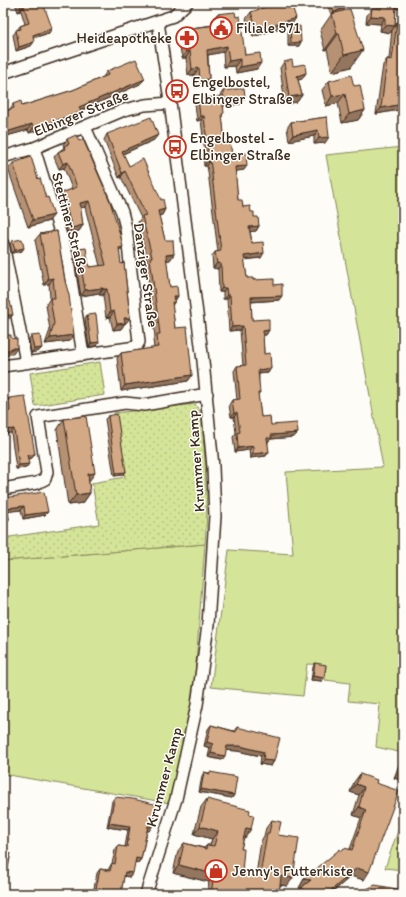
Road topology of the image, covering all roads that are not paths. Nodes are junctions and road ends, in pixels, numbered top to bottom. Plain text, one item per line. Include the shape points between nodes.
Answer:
1 (187, 3) edge
2 (158, 22) junction
3 (3, 73) edge
4 (170, 103) junction
5 (85, 127) junction
6 (34, 148) junction
7 (3, 157) edge
8 (3, 244) edge
9 (82, 354) junction
10 (26, 362) junction
11 (3, 366) edge
12 (207, 394) junction
13 (3, 489) edge
14 (146, 894) edge

1 - 2 street via 173,16
2 - 3 street
2 - 4 street, Krummer Kamp
4 - 5 street, Elbinger Straße via 135,107
4 - 12 street, Krummer Kamp
5 - 6 street, Elbinger Straße
5 - 9 street, Danziger Straße via 122,212 140,337 136,347
6 - 7 street, Elbinger Straße
6 - 9 street, Stettiner Straße via 67,255
8 - 10 street
9 - 10 street, Danziger Straße
10 - 11 street, Danziger Straße
12 - 13 street via 144,405 125,403 38,418 47,472 45,479 37,483
12 - 14 street, Krummer Kamp via 215,516 207,632 187,755

